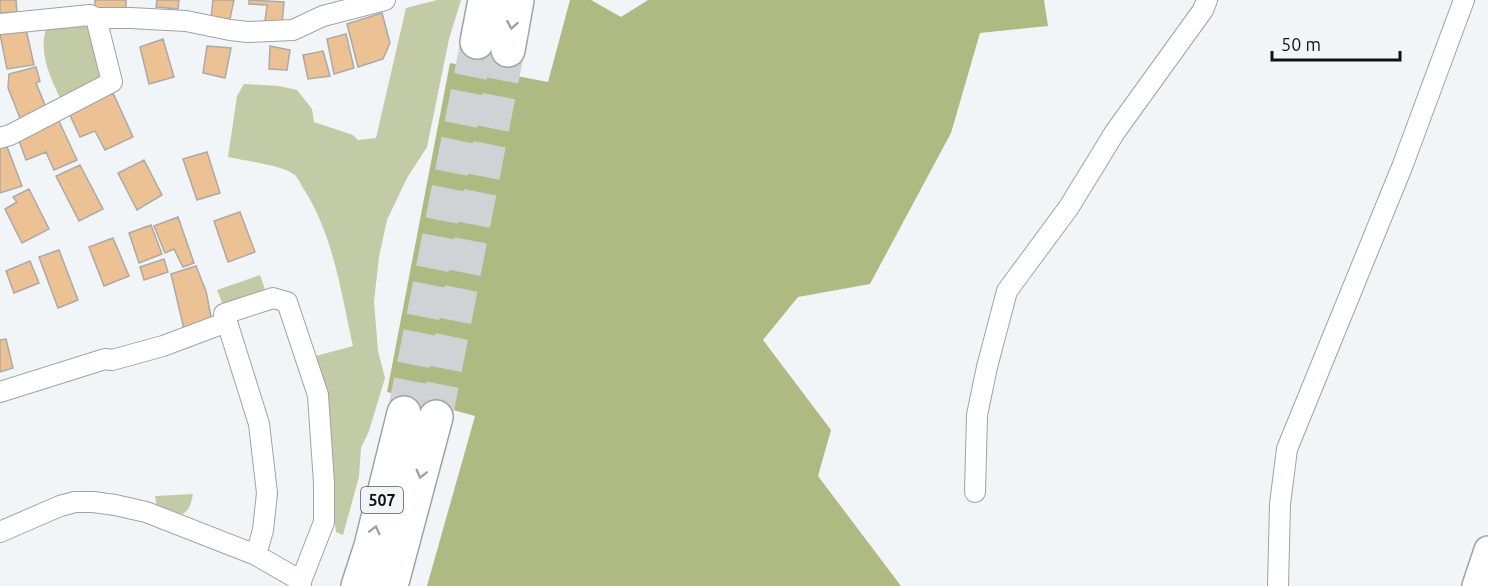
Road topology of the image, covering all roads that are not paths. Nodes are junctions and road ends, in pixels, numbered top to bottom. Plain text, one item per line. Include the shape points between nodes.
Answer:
1 (385, 0) edge
2 (485, 0) edge
3 (517, 0) edge
4 (1207, 0) edge
5 (1464, 0) edge
6 (324, 8) edge
7 (96, 18) junction
8 (0, 24) edge
9 (0, 138) edge
10 (224, 314) dead end
11 (0, 392) edge
12 (975, 492) dead end
13 (0, 532) edge
14 (1488, 550) edge
15 (256, 555) junction
16 (301, 583) edge
17 (358, 586) edge
18 (391, 586) edge
19 (1278, 586) edge
20 (1476, 586) edge

1 - 6 street
3 -> 2 highway via 492,46
4 - 12 street via 1115,132 1069,207 1007,291 977,415
5 - 19 street via 1402,167 1287,450 1280,504
6 - 7 street via 293,30 248,32 186,21
7 - 8 street via 90,15
7 - 9 street via 112,82
10 - 16 street via 273,298 287,302 318,394 324,522
11 - 15 street via 105,359 163,346 228,322 259,424 267,493
13 - 15 street via 60,506 93,502 146,512
14 - 20 street
15 - 16 street
17 -> 18 highway, 507 via 420,415

